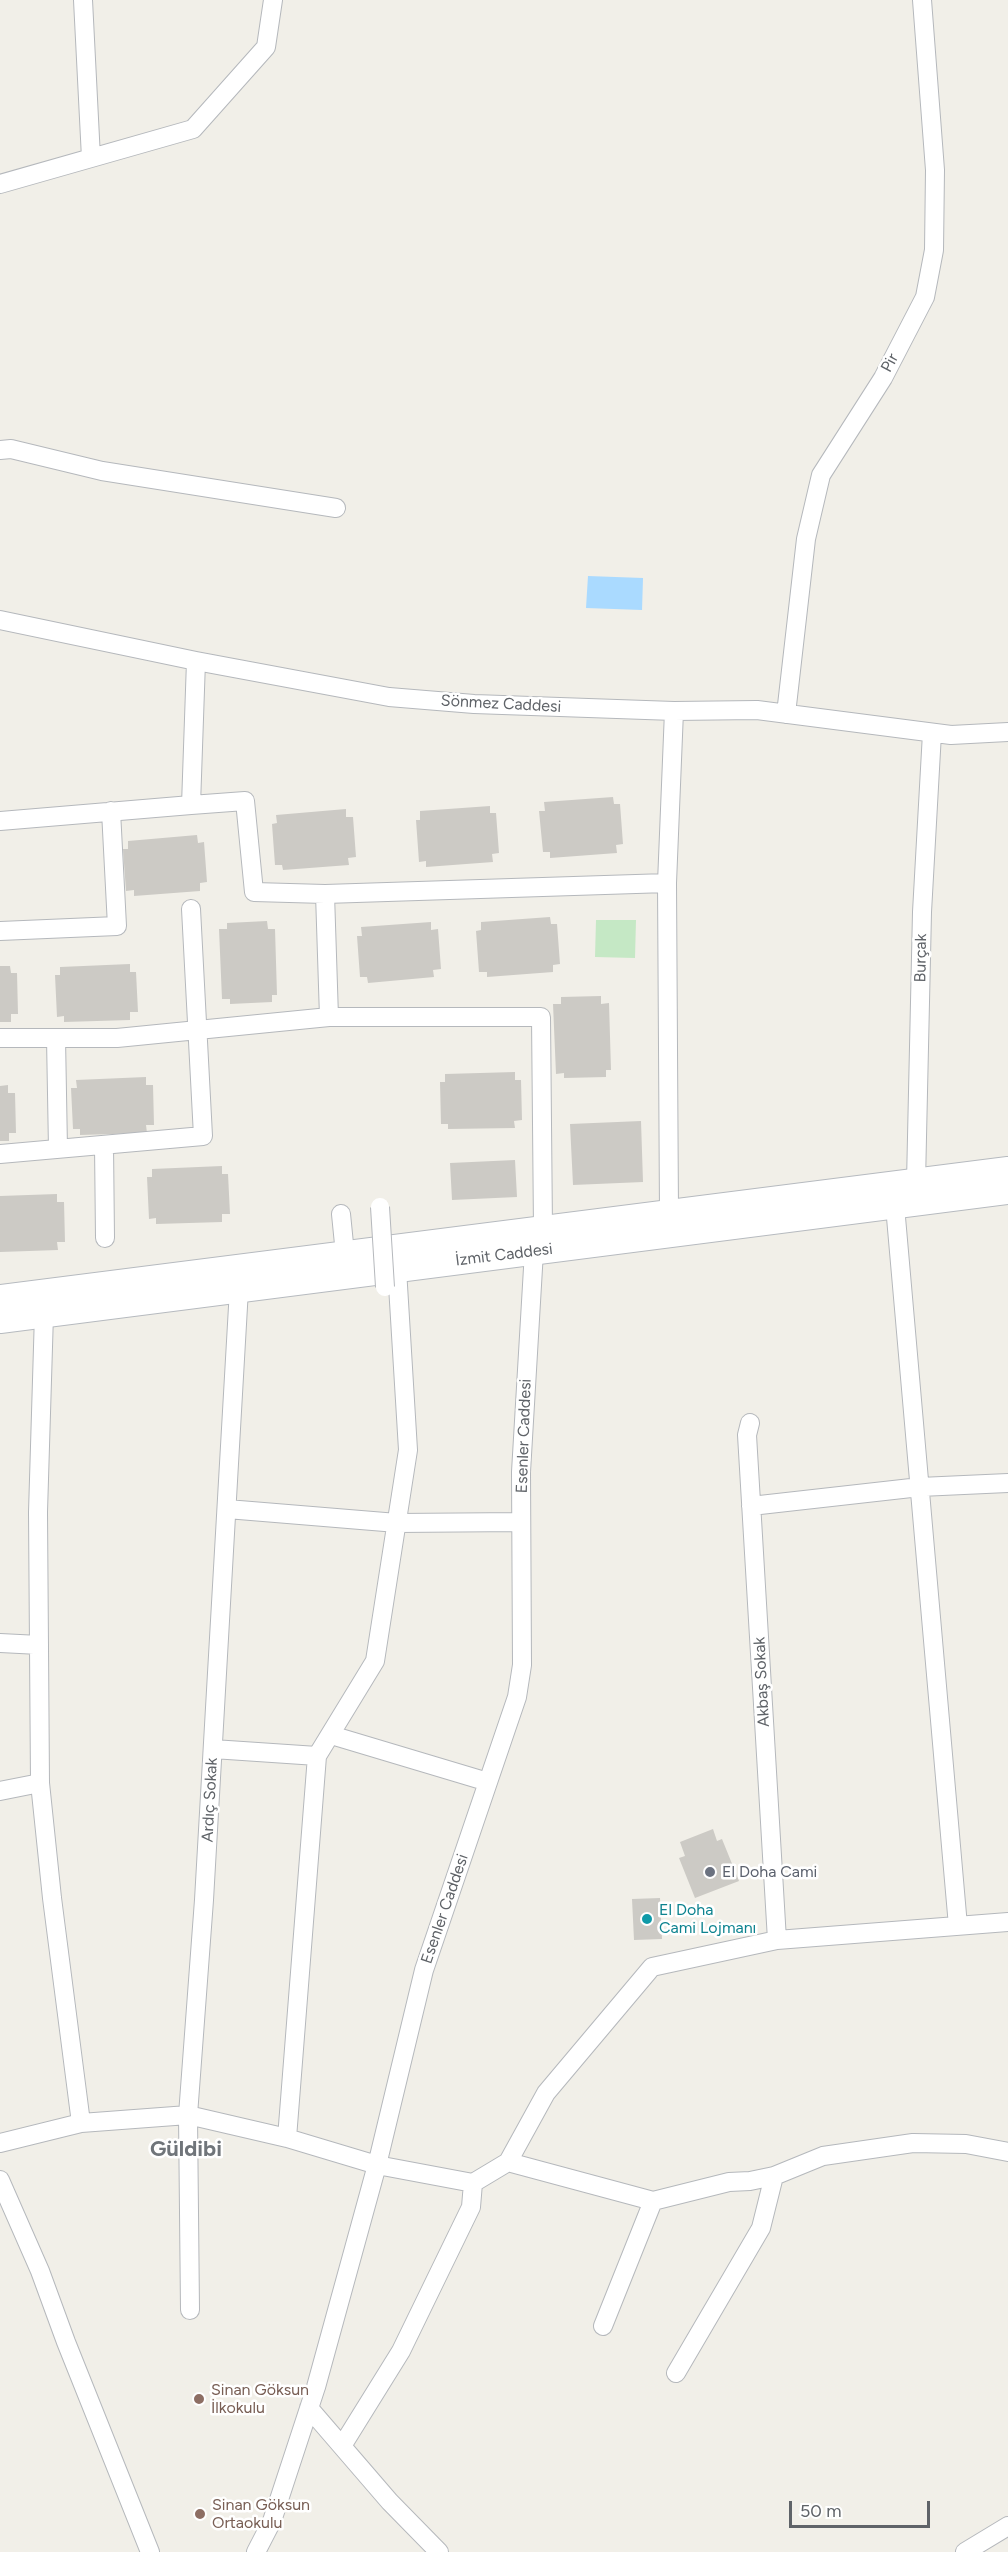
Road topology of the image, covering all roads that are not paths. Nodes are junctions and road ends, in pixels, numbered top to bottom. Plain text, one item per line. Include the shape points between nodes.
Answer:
1 (83, 0) edge
2 (273, 0) edge
3 (922, 0) edge
4 (91, 158) junction
5 (0, 184) edge
6 (0, 450) edge
7 (336, 508) dead end
8 (0, 620) edge
9 (196, 661) junction
10 (674, 711) junction
11 (786, 714) junction
12 (1008, 732) edge
13 (932, 733) junction
14 (191, 805) junction
15 (111, 811) junction
16 (0, 821) edge
17 (667, 883) junction
18 (325, 894) junction
19 (191, 909) dead end
20 (0, 931) edge
21 (329, 1017) junction
22 (199, 1030) junction
23 (0, 1038) edge
24 (56, 1038) junction
25 (104, 1145) junction
26 (58, 1149) junction
27 (0, 1154) edge
28 (1008, 1170) edge
29 (916, 1182) junction
30 (1008, 1191) edge
31 (895, 1206) junction
32 (380, 1207) dead end
33 (669, 1213) junction
34 (341, 1214) dead end
35 (105, 1238) dead end
36 (538, 1240) junction
37 (345, 1254) junction
38 (391, 1278) junction
39 (239, 1289) junction
40 (0, 1298) edge
41 (44, 1314) junction
42 (0, 1320) edge
43 (750, 1424) dead end
44 (1008, 1483) edge
45 (920, 1487) junction
46 (752, 1506) junction
47 (226, 1509) junction
48 (521, 1522) junction
49 (397, 1523) junction
50 (0, 1643) edge
51 (39, 1645) junction
52 (331, 1735) junction
53 (213, 1749) junction
54 (317, 1756) junction
55 (488, 1782) junction
56 (40, 1783) junction
57 (0, 1791) edge
58 (1008, 1922) edge
59 (958, 1926) junction
60 (777, 1940) junction
61 (188, 2115) junction
62 (81, 2123) junction
63 (287, 2138) junction
64 (0, 2143) edge
65 (1008, 2152) edge
66 (508, 2162) junction
67 (377, 2165) junction
68 (774, 2176) junction
69 (0, 2181) edge
70 (473, 2183) junction
71 (653, 2201) junction
72 (190, 2310) dead end
73 (603, 2326) dead end
74 (676, 2373) dead end
75 (309, 2408) junction
76 (342, 2446) junction
77 (1008, 2526) edge
78 (150, 2552) edge
79 (256, 2552) edge
80 (440, 2552) edge
81 (965, 2552) edge

1 - 4 street
2 - 4 street via 266,46 193,129
3 - 11 street, Pir via 935,170 934,250 925,297 883,378 821,475 807,539
4 - 5 street
6 - 7 street via 11,449 102,471
8 - 9 street, Sönmez Caddesi
9 - 10 street, Sönmez Caddesi via 389,697
9 - 14 street
10 - 11 street, Sönmez Caddesi via 756,710
10 - 17 street
11 - 13 street, Sönmez Caddesi
12 - 13 street, Sönmez Caddesi
13 - 29 street, Burçak via 922,912
14 - 15 street
14 - 18 street via 245,801 254,892
15 - 16 street
15 - 20 street via 117,926
17 - 18 street
17 - 33 street
18 - 21 street
19 - 22 street
21 - 22 street
21 - 36 street, Esenler Caddesi via 541,1017
22 - 24 street via 117,1038
22 - 25 street via 203,1137
23 - 24 street
24 - 26 street
25 - 26 street
25 - 35 street
26 - 27 street
28 - 29 main road, İzmit Caddesi
29 - 33 main road, İzmit Caddesi
30 - 31 main road, İzmit Caddesi
31 - 36 main road, İzmit Caddesi
31 - 45 street
32 - 38 street, bridge
33 - 36 main road, İzmit Caddesi
34 - 37 street
36 - 37 main road, İzmit Caddesi
36 - 38 main road, İzmit Caddesi
36 - 48 street, Esenler Caddesi via 521,1472
37 - 40 main road, İzmit Caddesi
38 - 39 main road, İzmit Caddesi
38 - 49 street via 393,1346 408,1449
39 - 41 main road, İzmit Caddesi
39 - 47 street, Ardıç Sokak
41 - 42 main road, İzmit Caddesi
41 - 51 street via 38,1512
43 - 46 street, Akbaş Sokak via 747,1436
44 - 45 street
45 - 46 street
45 - 59 street
46 - 60 street, Akbaş Sokak
47 - 49 street
47 - 53 street, Ardıç Sokak
48 - 49 street
48 - 55 street, Esenler Caddesi via 522,1665 517,1697
49 - 52 street via 375,1661
50 - 51 street
51 - 56 street
52 - 54 street
52 - 55 street
53 - 54 street
53 - 61 street, Ardıç Sokak
54 - 63 street
55 - 67 street, Esenler Caddesi via 424,1970
56 - 57 street
56 - 62 street
58 - 59 street
59 - 60 street
60 - 66 street via 652,1966 546,2093
61 - 62 street
61 - 63 street
61 - 72 street, Ardıç Sokak
62 - 64 street
63 - 67 street
65 - 68 street via 966,2144 913,2143 823,2156
66 - 70 street
66 - 71 street
67 - 70 street
67 - 75 street, Esenler Caddesi
68 - 71 street via 729,2182
68 - 74 street via 761,2228
69 - 78 street via 40,2271
70 - 76 street via 471,2207 401,2351
71 - 73 street
75 - 76 street
75 - 79 street, Esenler Caddesi via 272,2521
76 - 80 street
77 - 81 street

